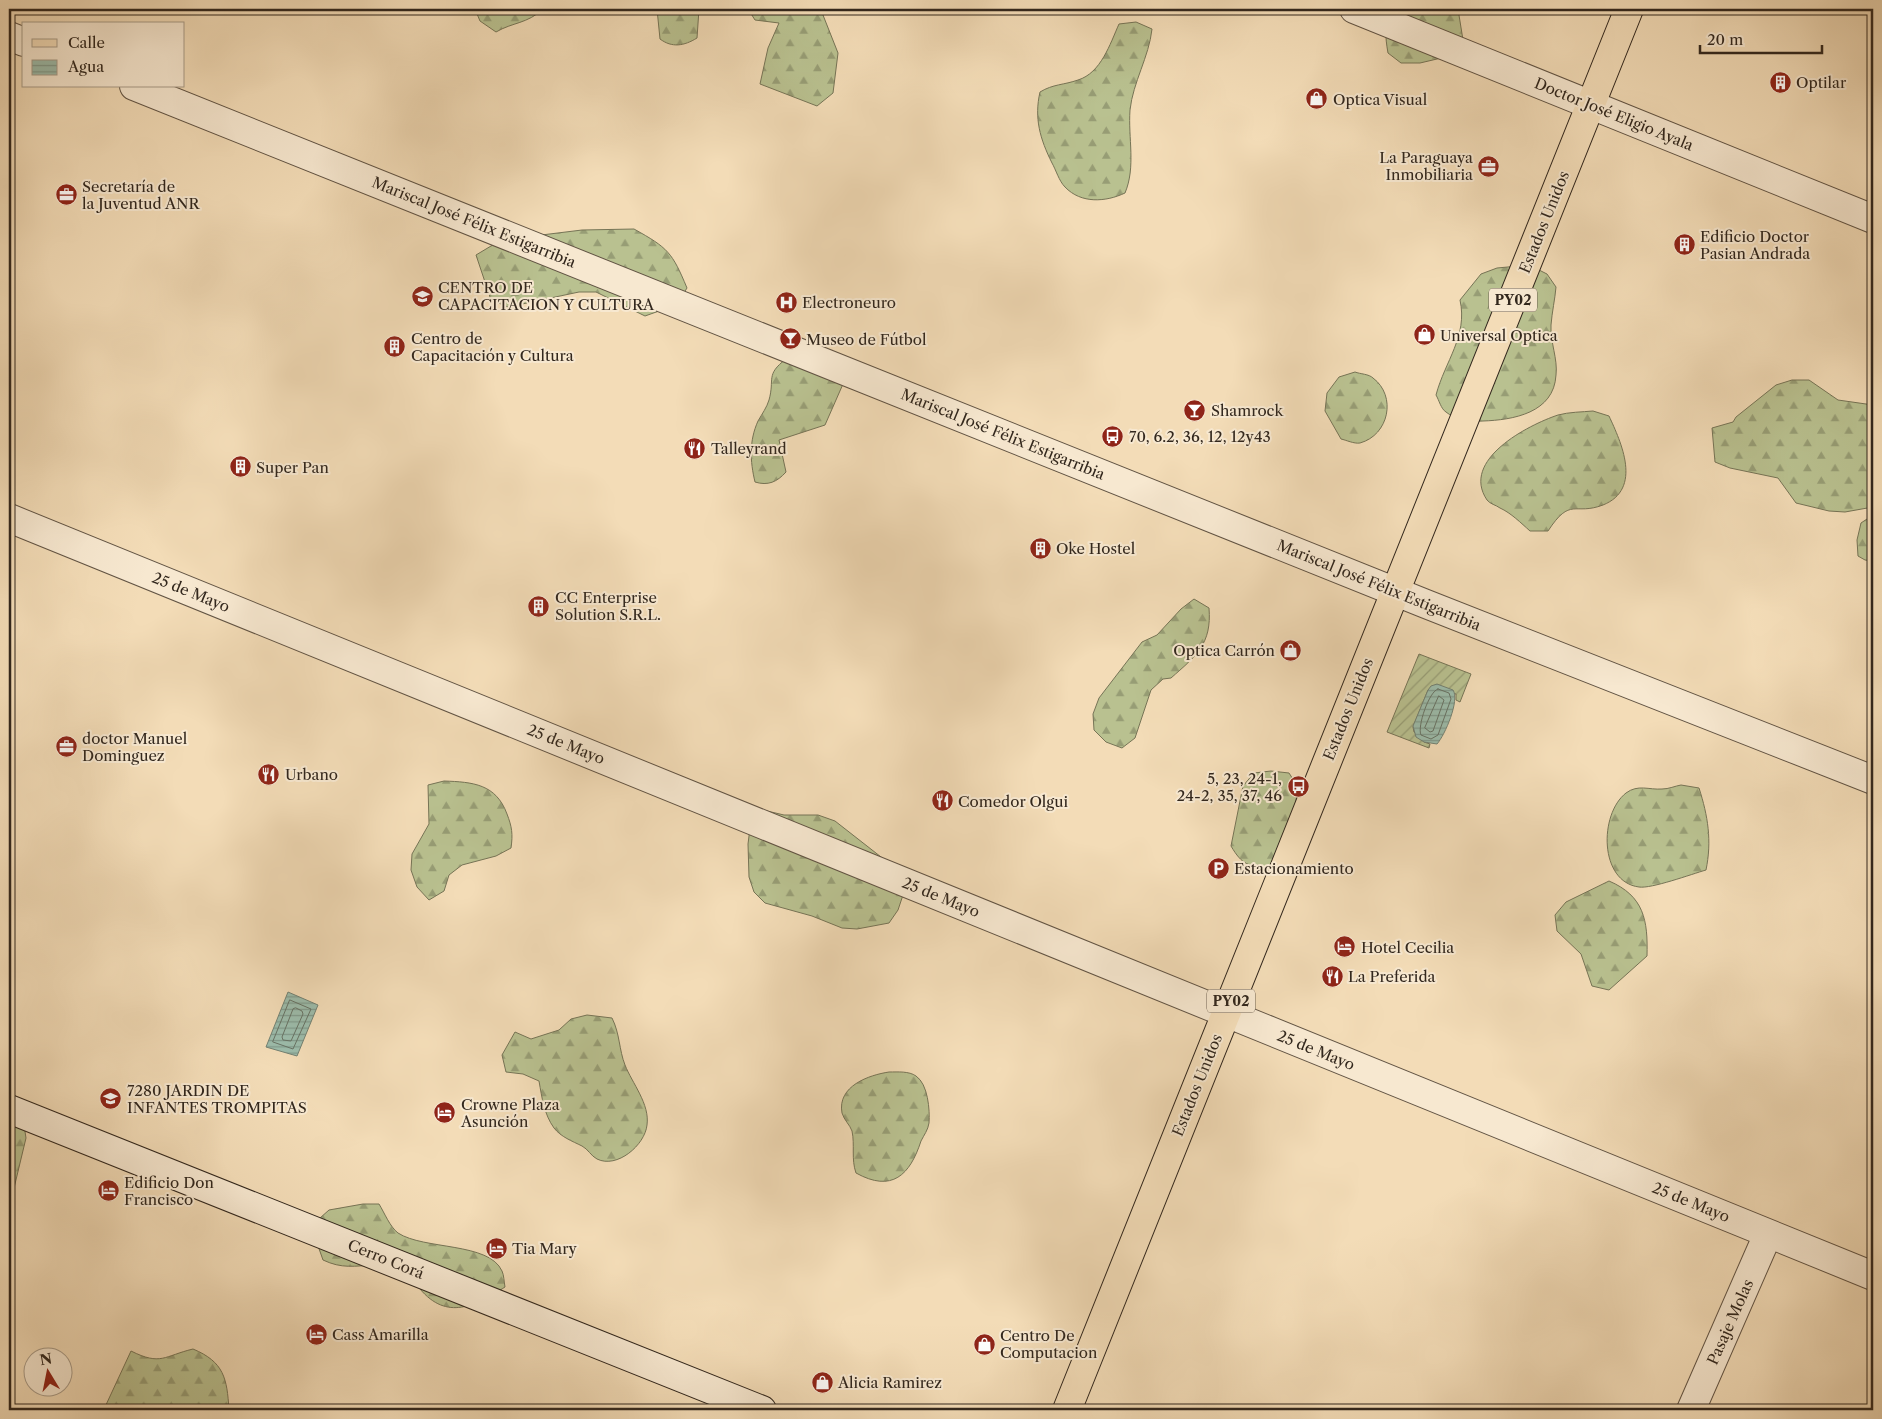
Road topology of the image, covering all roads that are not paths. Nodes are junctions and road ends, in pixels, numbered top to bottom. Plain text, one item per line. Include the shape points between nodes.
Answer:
1 (1354, 9) edge
2 (1629, 9) edge
3 (9, 36) edge
4 (22, 41) edge
5 (139, 88) edge
6 (1591, 105) junction
7 (1873, 219) edge
8 (9, 518) edge
9 (1395, 592) junction
10 (1873, 780) edge
11 (1226, 1013) junction
12 (9, 1109) edge
13 (1768, 1234) junction
14 (1873, 1276) edge
15 (762, 1410) edge
16 (1067, 1410) edge
17 (1691, 1410) edge

1 - 6 street, Doctor José Eligio Ayala
2 - 6 main road, Estados Unidos / PY02
3 - 4 street
5 - 9 street, Mariscal José Félix Estigarribia
6 - 7 street, Doctor José Eligio Ayala
6 - 9 main road, Estados Unidos / PY02
8 - 11 street, 25 de Mayo
9 - 10 street, Mariscal José Félix Estigarribia
9 - 11 main road, Estados Unidos / PY02
11 - 13 street, 25 de Mayo
11 - 16 main road, Estados Unidos / PY02
12 - 15 street, Cerro Corá
13 - 14 street, 25 de Mayo
13 - 17 street, Pasaje Molas

